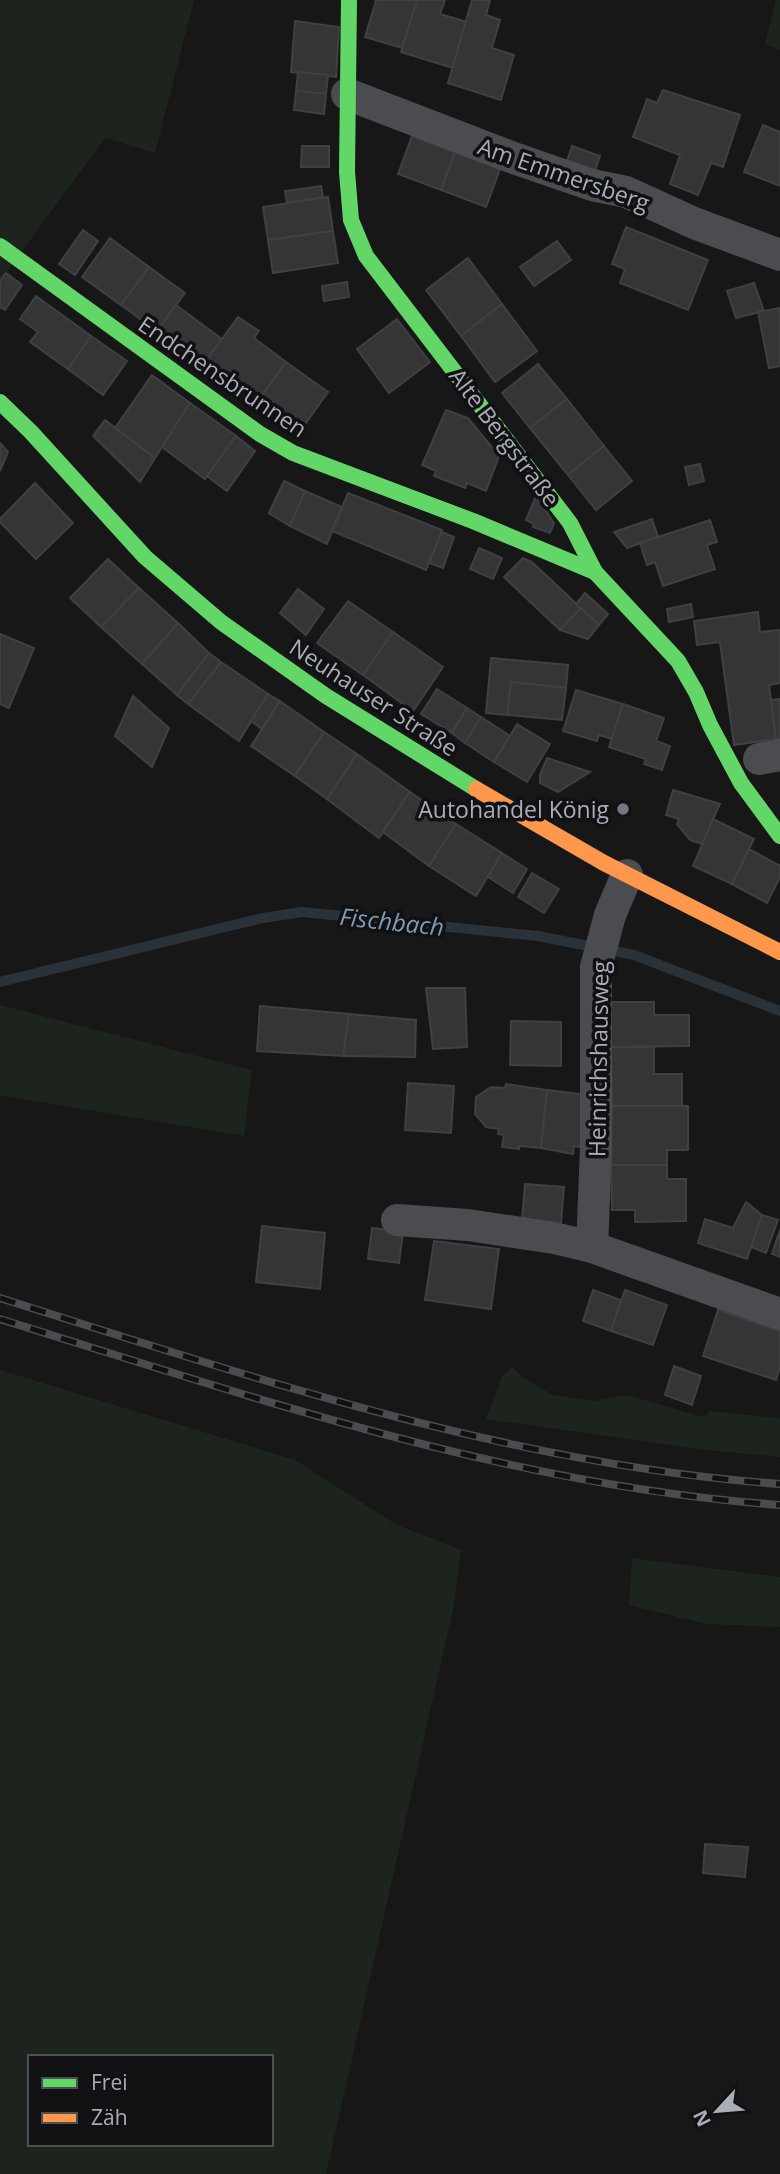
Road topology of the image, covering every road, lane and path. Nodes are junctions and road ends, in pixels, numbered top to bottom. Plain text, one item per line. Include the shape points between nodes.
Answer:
1 (349, 0) edge
2 (347, 94) junction
3 (0, 246) edge
4 (780, 255) edge
5 (0, 402) edge
6 (595, 572) junction
7 (780, 836) edge
8 (627, 875) junction
9 (780, 952) edge
10 (397, 1220) dead end
11 (592, 1247) junction
12 (780, 1314) edge

1 - 2 street, Alte Bergstraße
2 - 4 street, Am Emmersberg via 510,157 626,192
2 - 6 street, Alte Bergstraße via 351,220 366,256 570,523
3 - 6 street, Endchensbrunnen via 260,434
5 - 8 street, Neuhauser Straße via 145,557 221,622 439,767
6 - 7 street, Alte Bergstraße via 678,661 741,783
8 - 9 street, Neuhauser Straße
8 - 11 street, Heinrichshausweg via 596,967
10 - 11 street via 468,1225
11 - 12 street

